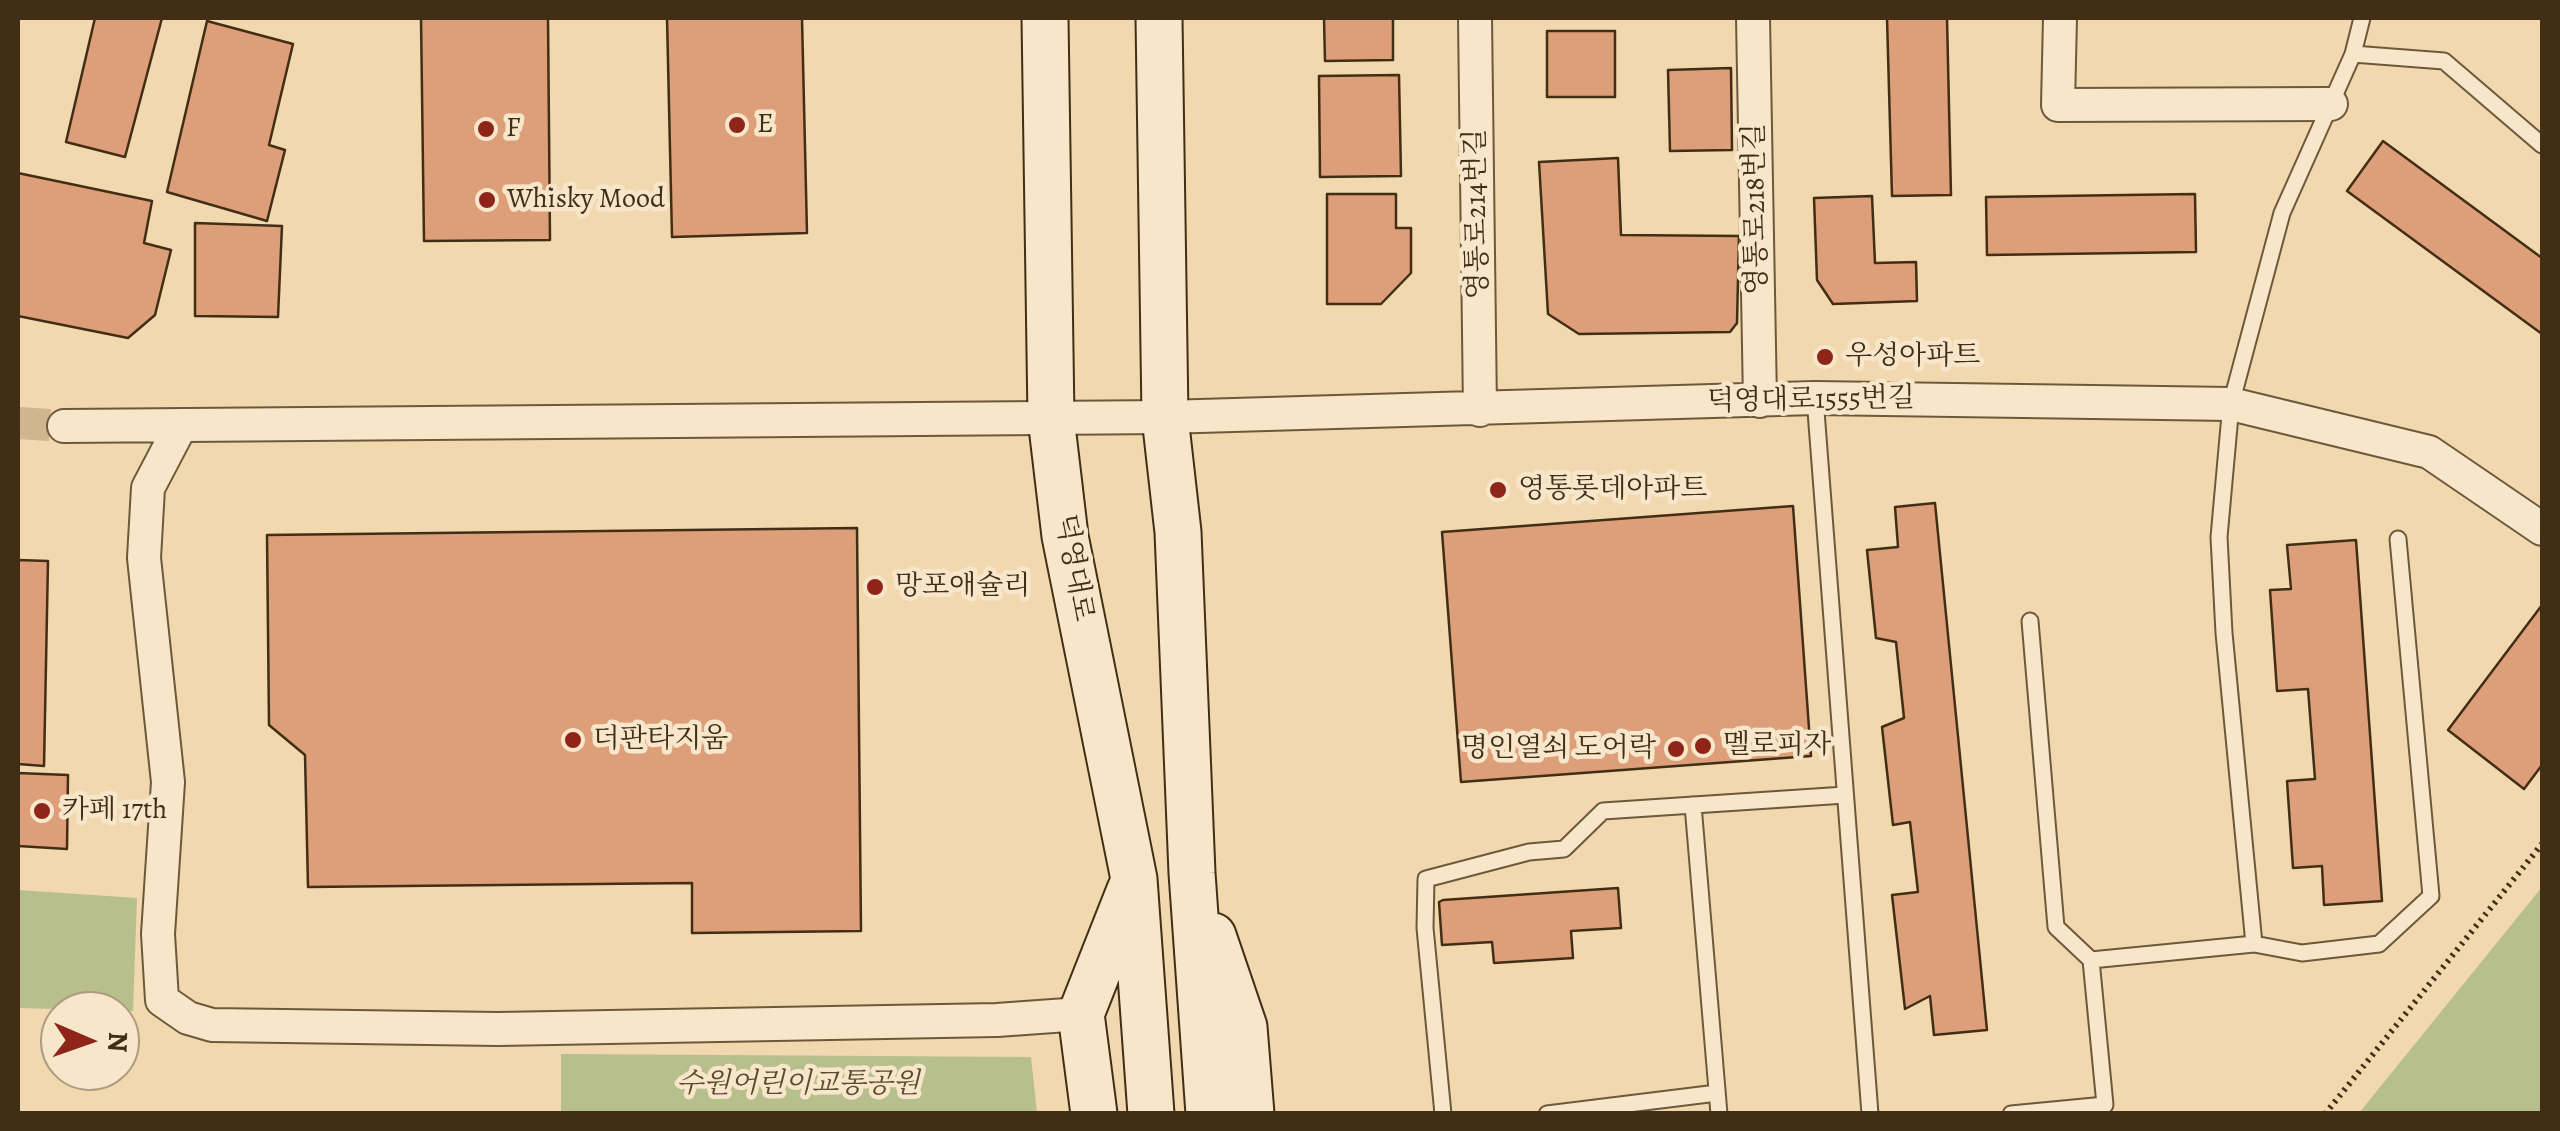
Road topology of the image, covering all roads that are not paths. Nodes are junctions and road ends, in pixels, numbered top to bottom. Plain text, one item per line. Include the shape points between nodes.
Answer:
1 (1045, 18) edge
2 (1159, 18) edge
3 (1476, 18) edge
4 (1753, 18) edge
5 (2060, 18) edge
6 (2362, 18) edge
7 (2353, 54) junction
8 (2330, 104) junction
9 (2542, 145) edge
10 (1815, 398) junction
11 (1760, 400) junction
12 (2231, 404) junction
13 (1480, 410) junction
14 (1164, 417) junction
15 (1051, 418) junction
16 (181, 425) junction
17 (64, 426) tunnel mouth
18 (2542, 528) edge
19 (2398, 539) dead end
20 (2030, 621) dead end
21 (1845, 794) junction
22 (1693, 806) junction
23 (1192, 873) junction
24 (1134, 879) junction
25 (2254, 944) junction
26 (2091, 960) junction
27 (1081, 1014) junction
28 (1717, 1093) junction
29 (2105, 1109) edge
30 (1094, 1114) edge
31 (1150, 1114) edge
32 (1209, 1114) edge
33 (1251, 1114) edge
34 (1442, 1114) edge
35 (1547, 1114) edge
36 (1719, 1114) edge
37 (1870, 1114) edge
38 (2011, 1114) edge

1 - 15 main road, 덕영대로
2 - 14 main road
3 - 13 street, 영통로214번길
4 - 11 street, 영통로218번길
5 - 8 street via 2058,105
6 - 7 lane
7 - 8 lane
7 - 9 lane via 2444,62
8 - 12 lane via 2282,214
10 - 11 street, 덕영대로1555번길
10 - 12 street, 덕영대로1555번길
10 - 21 lane
11 - 13 street, 덕영대로1555번길
12 - 18 street, 덕영대로1555번길 via 2429,452
12 - 25 lane via 2219,537
13 - 14 street, 덕영대로1555번길
14 - 15 street, 덕영대로1555번길
14 - 23 main road via 1178,532
15 - 16 street, 덕영대로1555번길
15 - 24 main road, 덕영대로 via 1065,536
16 - 17 street, 덕영대로1555번길
16 - 27 street via 148,488 144,558 168,782 158,934 162,1000 188,1018 212,1025 498,1030
19 - 25 lane via 2431,896 2378,944 2302,954
20 - 26 lane via 2056,927
21 - 22 lane
21 - 37 lane
22 - 28 lane
22 - 34 lane via 1603,812 1564,849 1426,879
23 - 32 main road
23 - 33 main road via 1244,1027
24 - 27 main road
24 - 31 main road, 덕영대로
25 - 26 lane
26 - 29 lane
27 - 30 main road
28 - 35 lane
28 - 36 lane
29 - 38 lane

